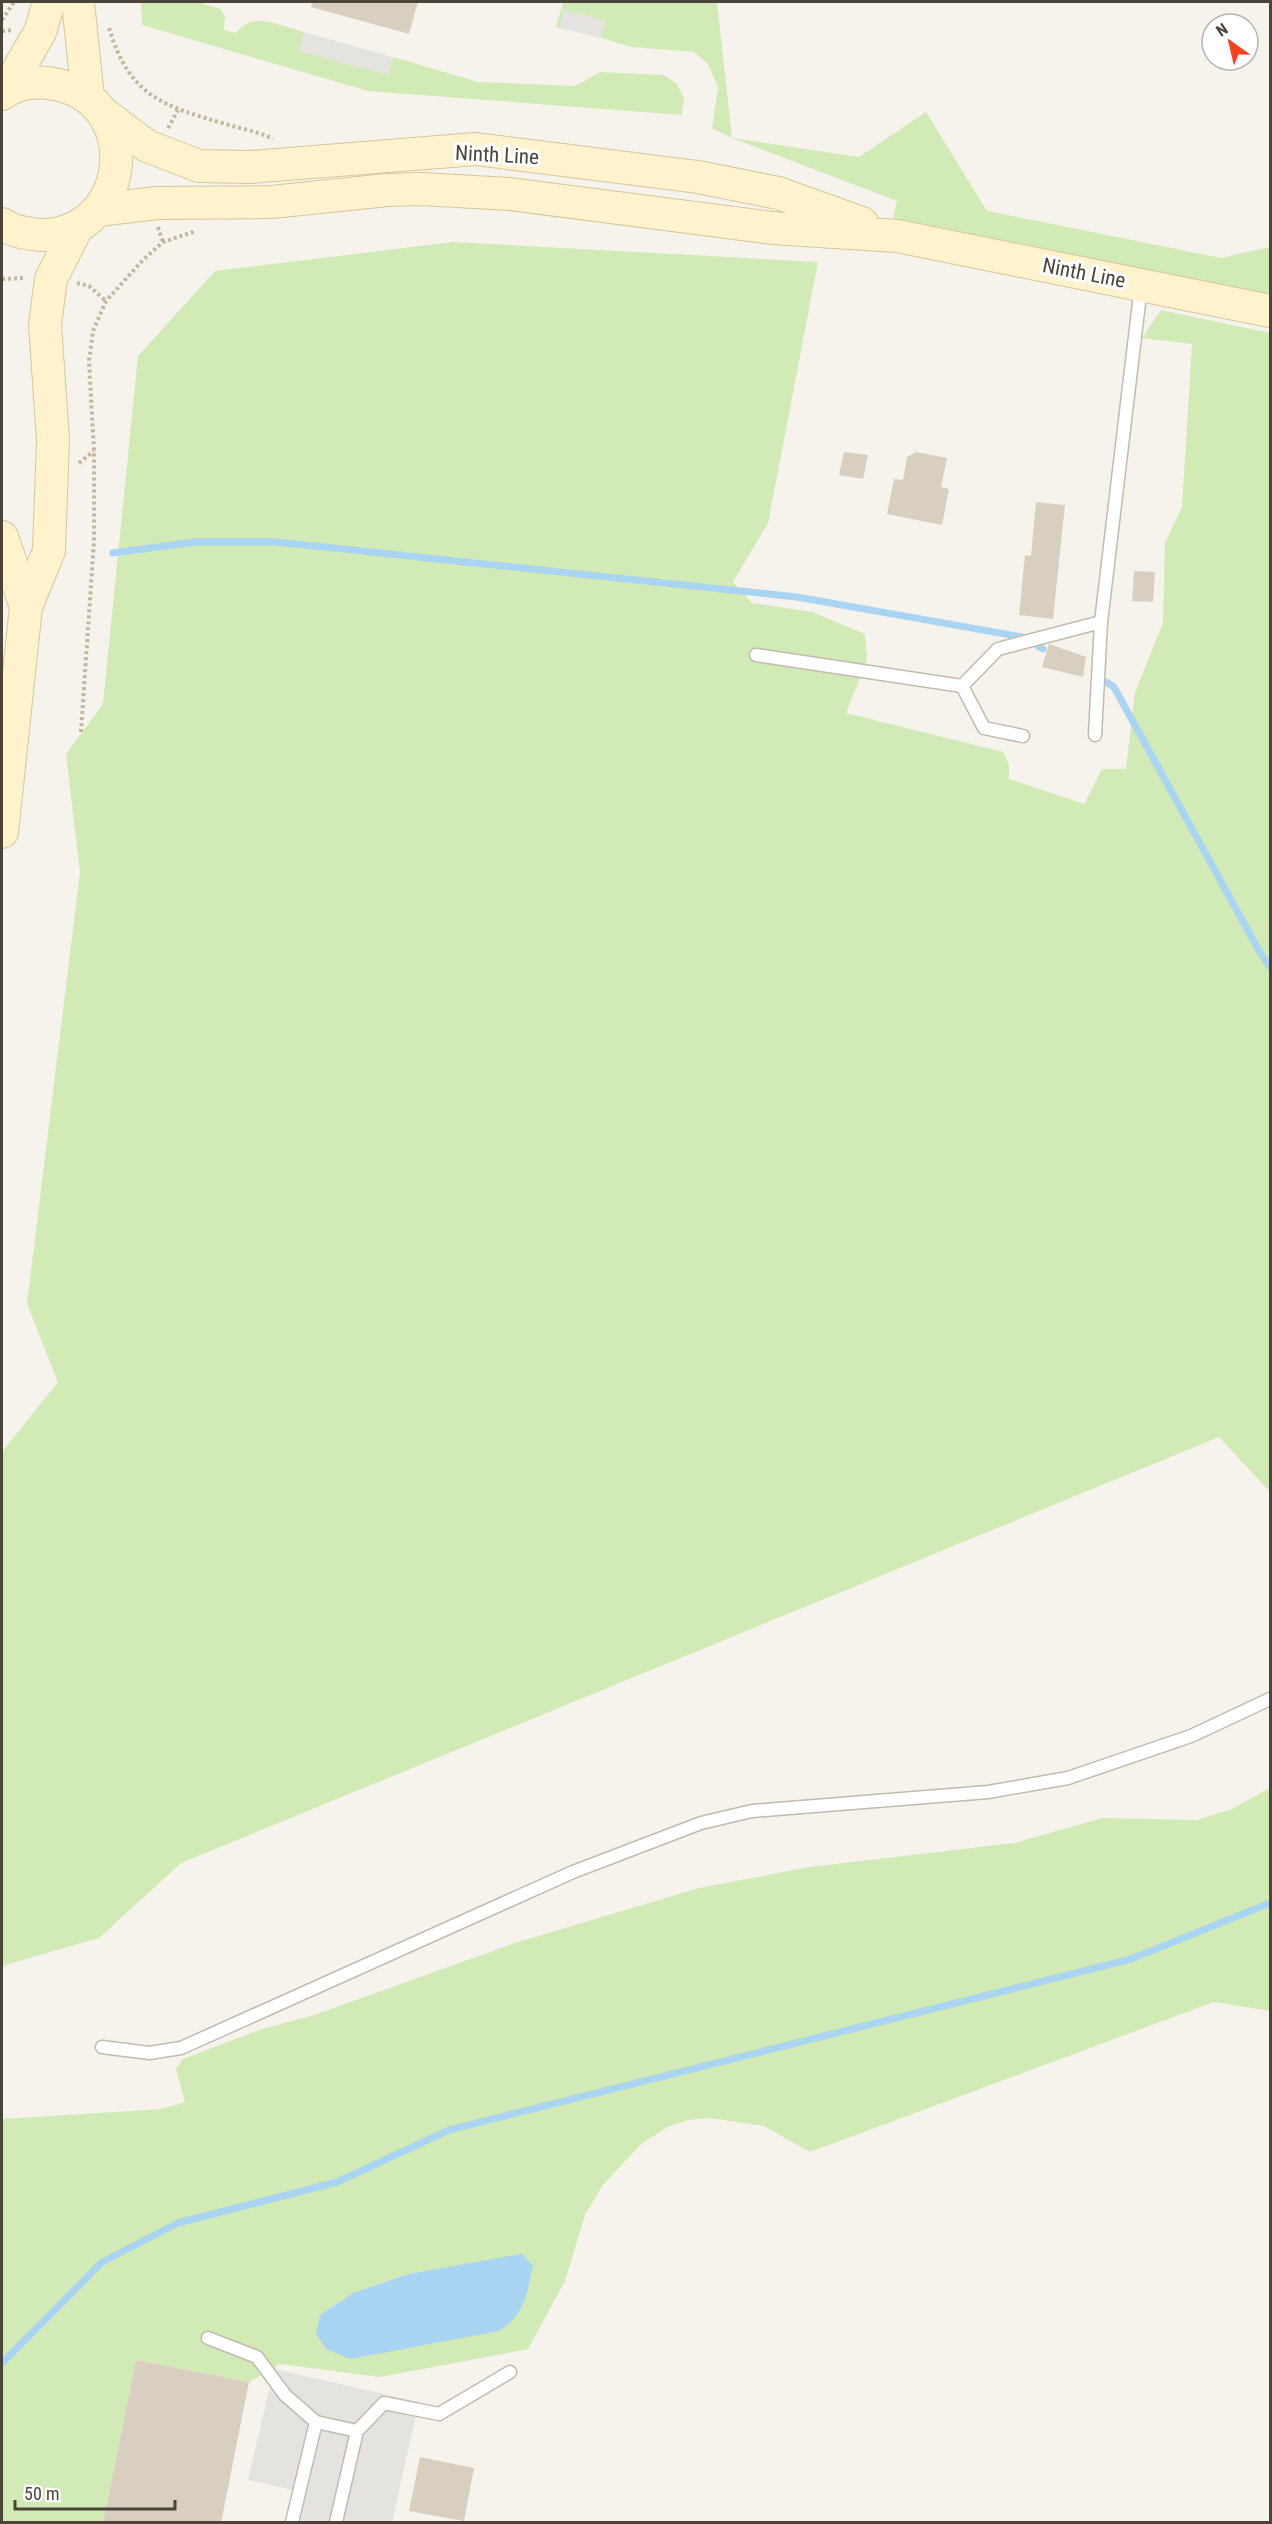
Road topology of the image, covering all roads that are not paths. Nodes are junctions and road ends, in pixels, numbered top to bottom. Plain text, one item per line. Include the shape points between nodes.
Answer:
1 (49, 2) edge
2 (78, 2) edge
3 (4, 92) edge
4 (95, 105) junction
5 (87, 218) junction
6 (2, 224) edge
7 (897, 236) junction
8 (1141, 285) junction
9 (1270, 311) edge
10 (2, 537) edge
11 (26, 607) junction
12 (1101, 622) junction
13 (756, 655) dead end
14 (962, 686) junction
15 (1095, 735) dead end
16 (1023, 736) dead end
17 (2, 832) edge
18 (1270, 1699) edge
19 (102, 2047) dead end
20 (208, 2338) dead end
21 (510, 2372) dead end
22 (316, 2422) junction
23 (357, 2431) junction
24 (292, 2523) edge
25 (336, 2523) edge

1 - 3 main road via 40,32
2 - 4 main road
3 - 4 main road, Ninth Line via 26,83 48,82 69,87
4 - 5 main road via 114,136 118,162 112,188
4 - 7 main road, Ninth Line via 147,146 199,166 250,167 476,149 669,172 778,193
5 - 6 main road, Ninth Line via 53,235 28,234
5 - 7 main road, Ninth Line via 157,203 238,203 422,189 510,194 772,228
5 - 11 main road via 51,279 46,314 53,450 49,551
7 - 8 main road, Ninth Line
8 - 9 main road, Ninth Line
8 - 12 lane
10 - 11 main road
11 - 17 main road via 15,664
12 - 14 lane via 998,649
12 - 15 lane
13 - 14 lane
14 - 16 lane via 984,728
18 - 19 lane via 1191,1736 1068,1778 988,1792 752,1811 701,1823 573,1872 181,2048 149,2053
20 - 22 lane via 257,2357 285,2395
21 - 23 lane via 439,2414 384,2403
22 - 23 lane
22 - 24 lane
23 - 25 lane

